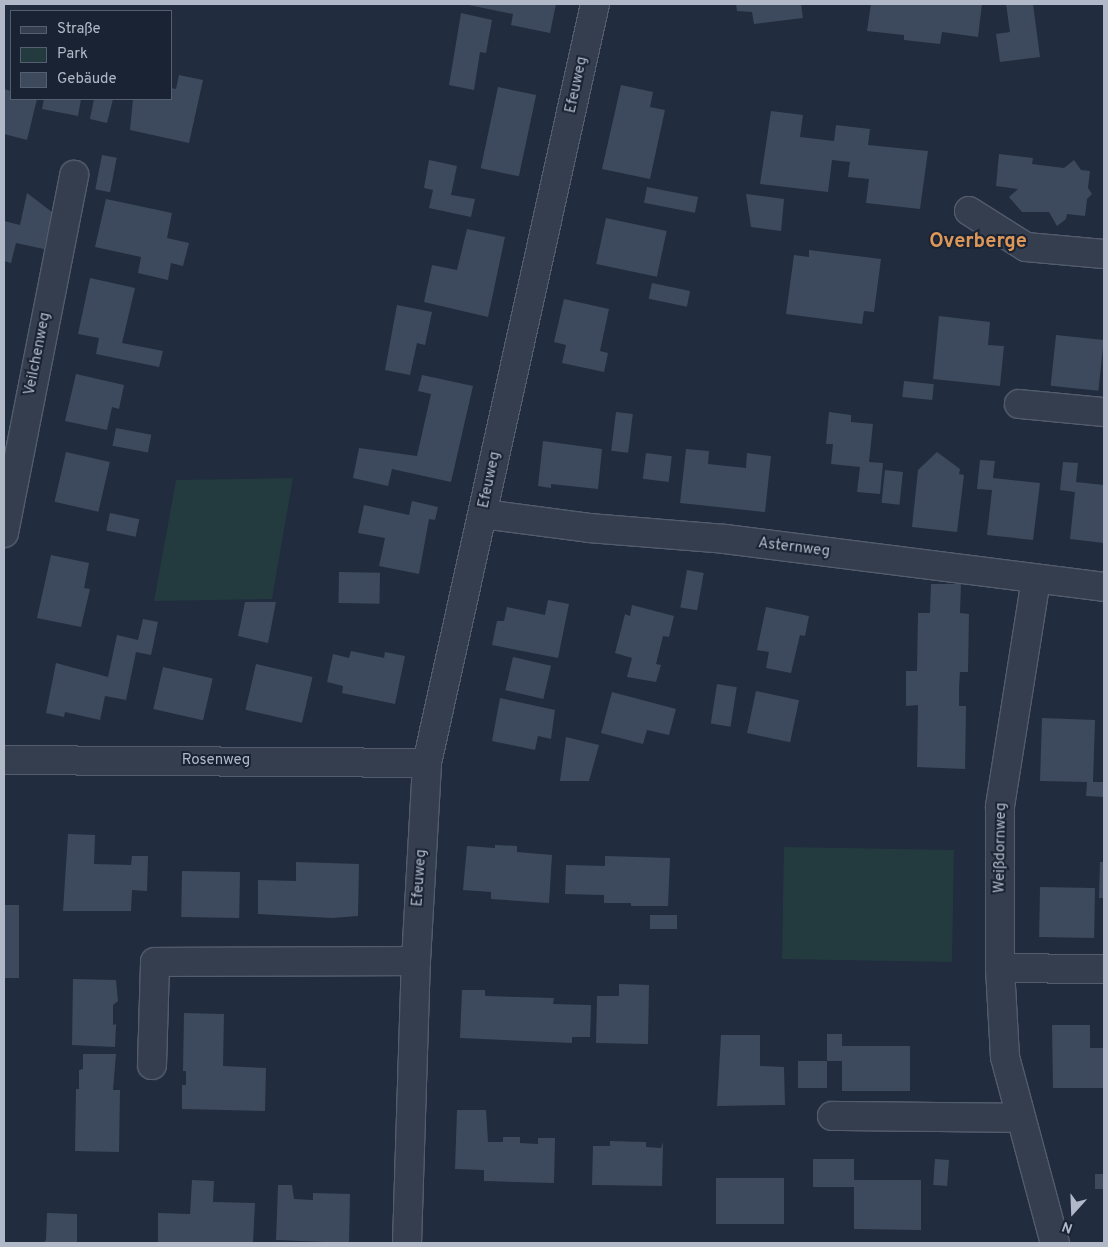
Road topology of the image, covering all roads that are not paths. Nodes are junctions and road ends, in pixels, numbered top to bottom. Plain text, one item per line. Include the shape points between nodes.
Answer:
1 (595, 4) edge
2 (74, 175) dead end
3 (968, 211) dead end
4 (1104, 254) edge
5 (1019, 404) dead end
6 (1104, 412) edge
7 (483, 514) junction
8 (4, 533) edge
9 (1036, 579) junction
10 (1104, 588) edge
11 (4, 760) edge
12 (427, 763) junction
13 (416, 961) junction
14 (1000, 968) junction
15 (1104, 970) edge
16 (152, 1065) dead end
17 (832, 1116) dead end
18 (1020, 1118) junction
19 (407, 1243) edge
20 (1055, 1243) edge

1 - 7 street, Efeuweg
2 - 8 street, Veilchenweg
3 - 4 street via 1026,247
5 - 6 street
7 - 9 street, Asternweg via 589,528 725,539
7 - 12 street, Efeuweg
9 - 10 street, Asternweg
9 - 14 street, Weißdornweg via 1000,807
11 - 12 street, Rosenweg
12 - 13 street, Efeuweg
13 - 16 street via 155,962
13 - 19 street, Efeuweg
14 - 15 street
14 - 18 street, Weißdornweg via 1005,1057
17 - 18 street
18 - 20 street, Weißdornweg

